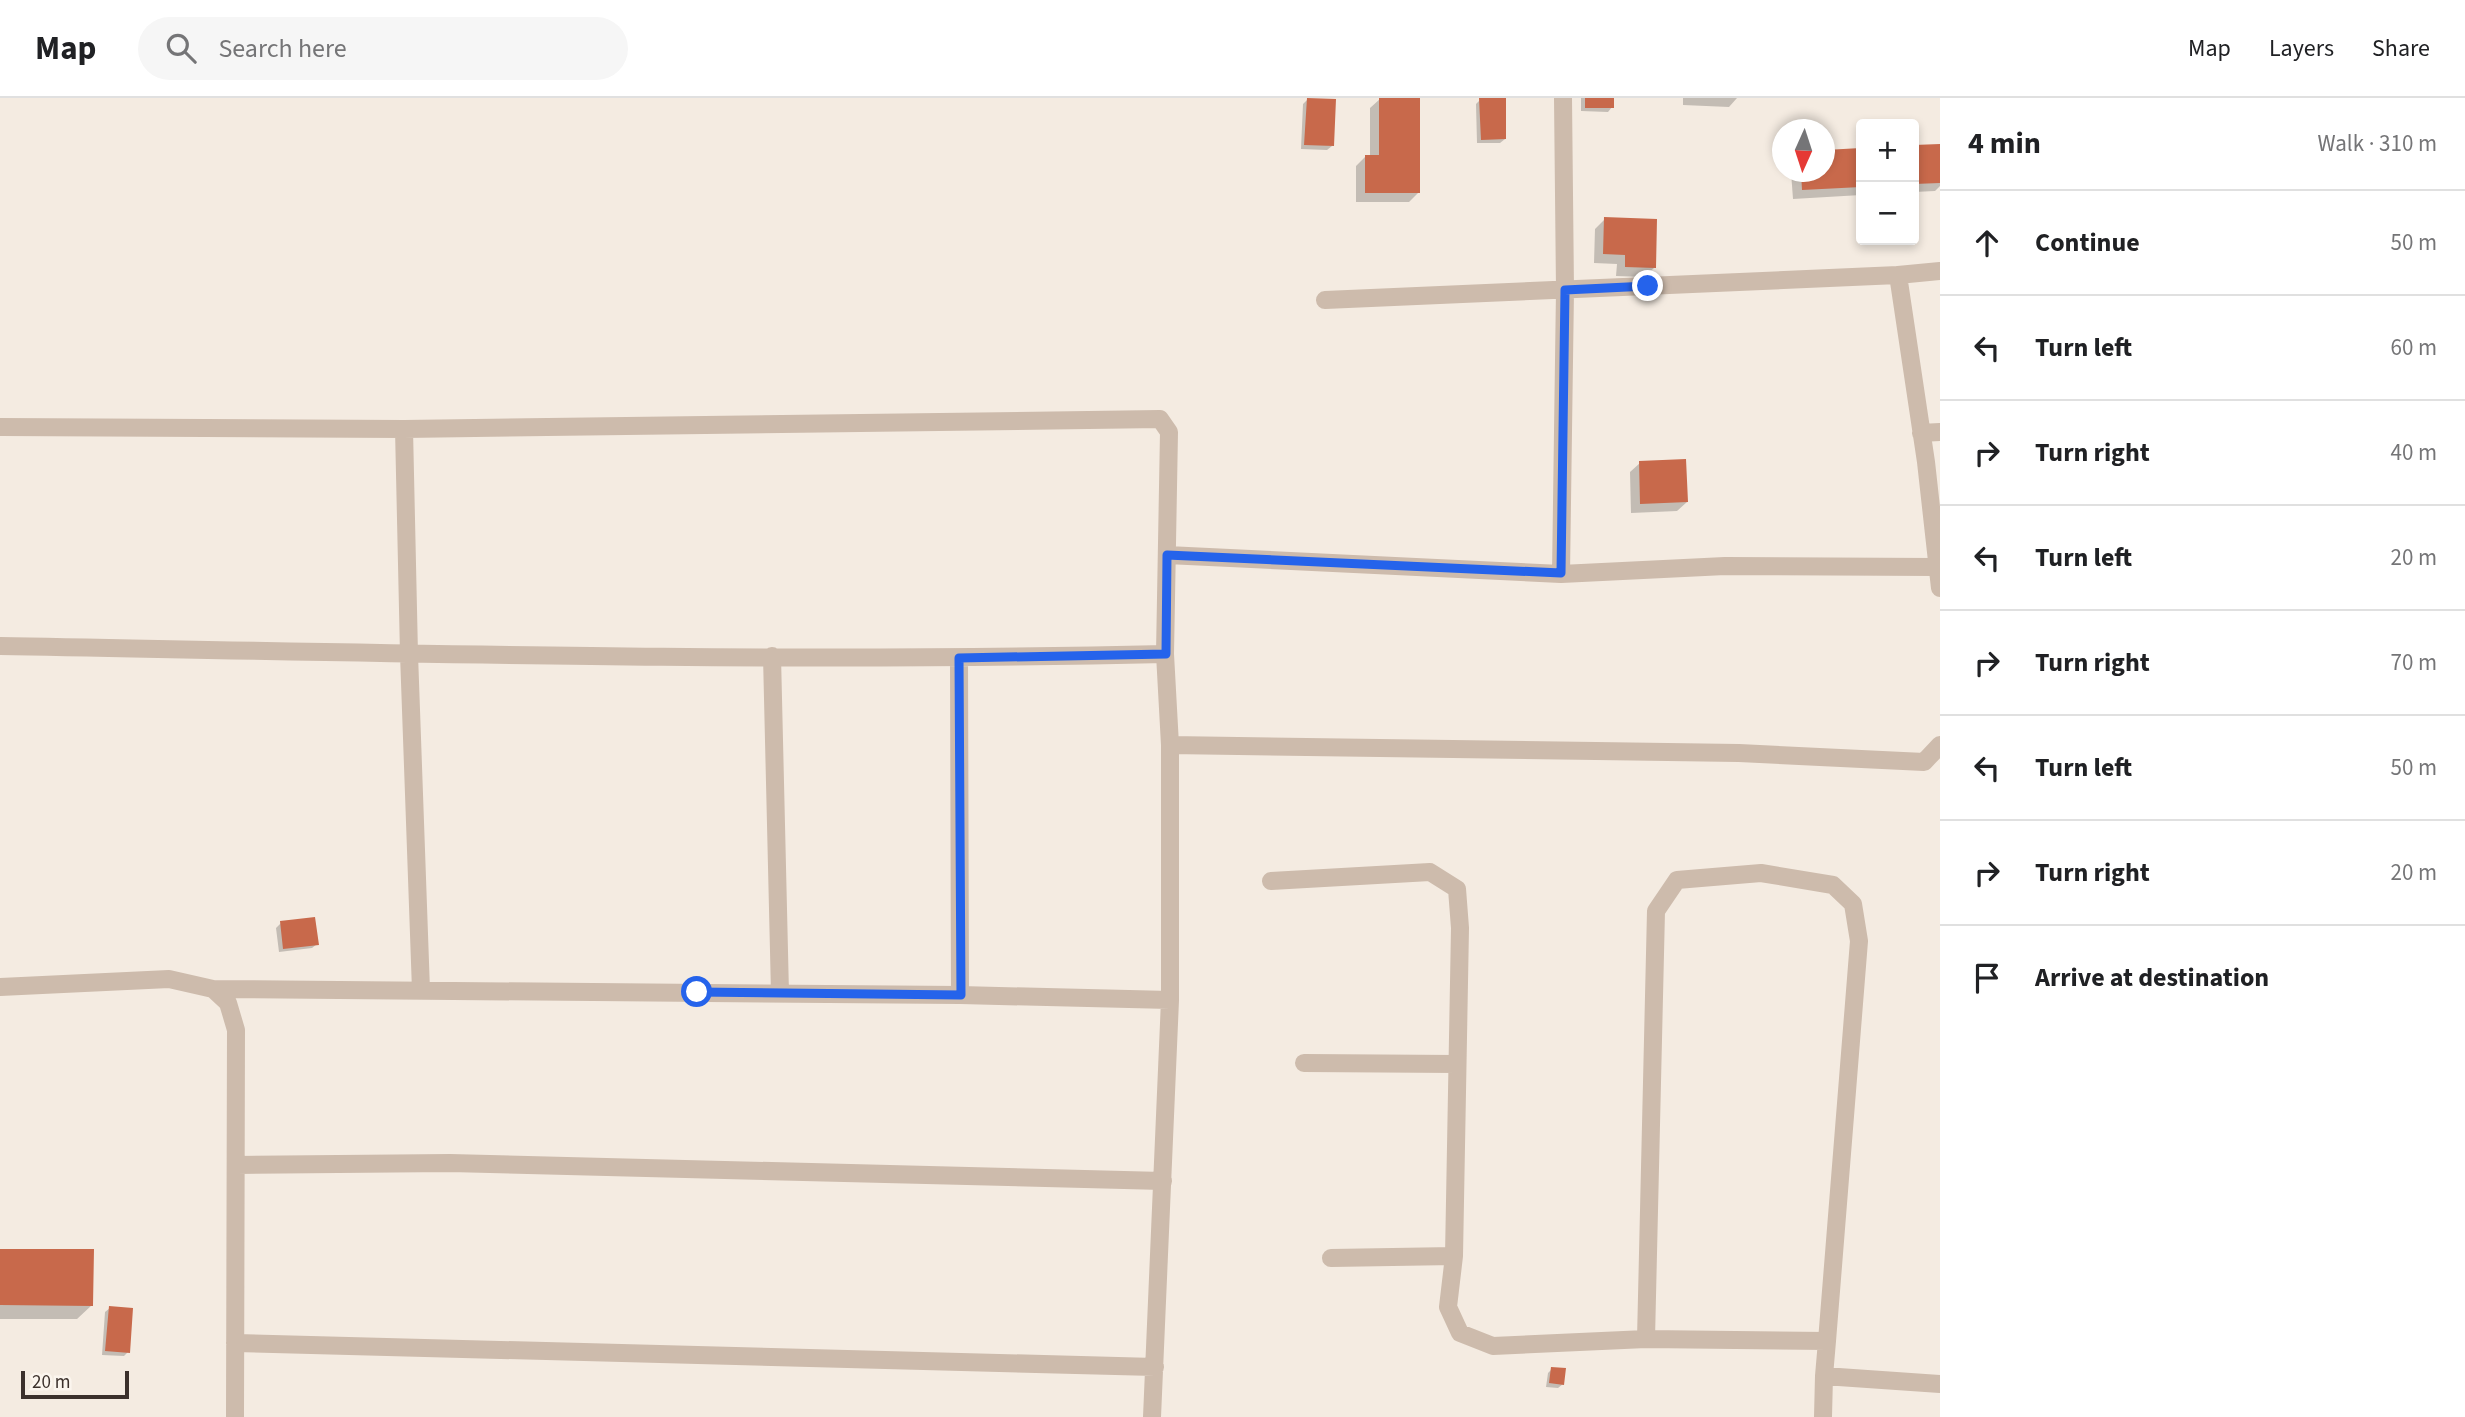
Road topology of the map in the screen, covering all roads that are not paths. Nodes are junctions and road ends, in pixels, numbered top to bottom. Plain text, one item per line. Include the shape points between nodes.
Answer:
1 (1563, 98) edge
2 (1940, 271) edge
3 (1898, 275) junction
4 (1565, 290) junction
5 (1325, 300) dead end
6 (0, 427) edge
7 (404, 429) junction
8 (1921, 432) junction
9 (1940, 432) edge
10 (1167, 555) junction
11 (1936, 567) junction
12 (1561, 573) junction
13 (1940, 588) edge
14 (0, 646) edge
15 (409, 654) junction
16 (1166, 654) junction
17 (772, 656) junction
18 (959, 658) junction
19 (1170, 746) junction
20 (1940, 746) edge
21 (1271, 881) dead end
22 (0, 987) edge
23 (213, 989) junction
24 (421, 990) junction
25 (780, 993) junction
26 (961, 995) junction
27 (1170, 999) junction
28 (1304, 1063) dead end
29 (1457, 1064) junction
30 (237, 1165) junction
31 (1163, 1181) junction
32 (1454, 1256) junction
33 (1331, 1258) dead end
34 (1646, 1339) junction
35 (1827, 1341) junction
36 (235, 1343) junction
37 (1155, 1367) junction
38 (1824, 1377) junction
39 (1940, 1384) edge
40 (234, 1417) edge
41 (1152, 1417) edge
42 (1823, 1417) edge

1 - 4 street
2 - 3 street
3 - 4 street
3 - 8 street
4 - 5 street
4 - 12 street
6 - 7 street
7 - 10 street via 1160,419 1169,432
7 - 15 street
8 - 9 street
8 - 11 street
10 - 12 street
10 - 16 street
11 - 12 street via 1724,566
11 - 13 street
14 - 15 street
15 - 17 street
15 - 24 street
16 - 18 street
16 - 19 street
17 - 18 street
17 - 25 street
18 - 26 street
19 - 20 street via 1739,753 1924,762
19 - 27 street
21 - 29 street via 1430,872 1457,889
22 - 23 street via 169,979
23 - 24 street
23 - 30 street via 228,1003 236,1030
24 - 25 street
25 - 26 street
26 - 27 street
27 - 31 street
28 - 29 street
29 - 32 street
30 - 31 street via 450,1163
30 - 36 street
31 - 37 street
32 - 33 street
32 - 34 street via 1448,1307 1460,1333 1493,1346
34 - 35 street
34 - 35 street via 1656,911 1677,880 1761,873 1833,885 1853,904 1859,941
35 - 38 street
36 - 37 street
36 - 40 street
37 - 41 street
38 - 39 street
38 - 42 street

